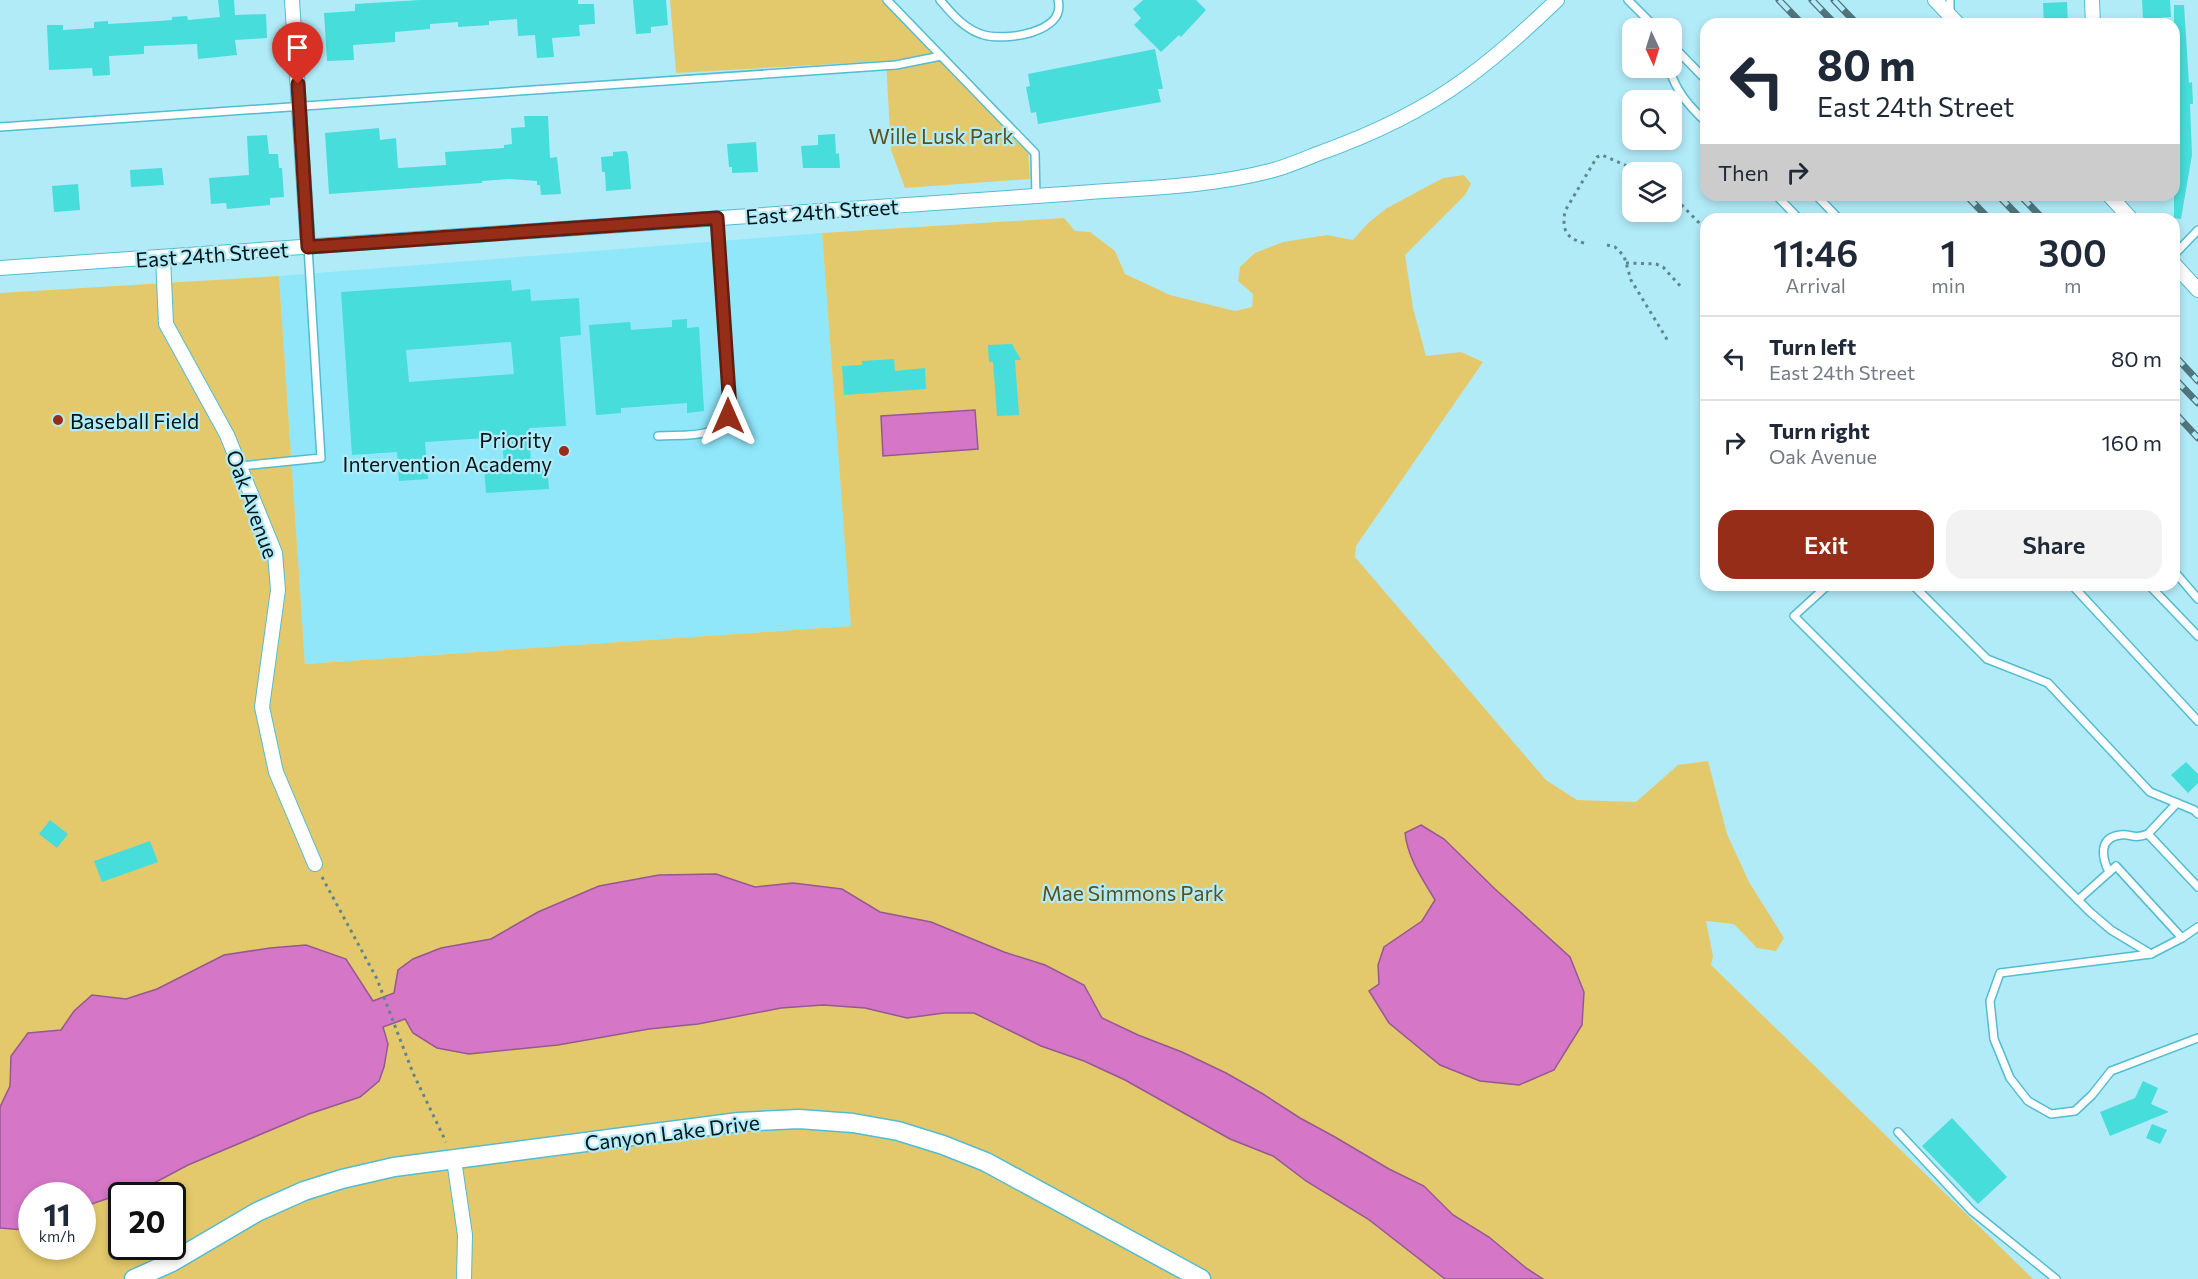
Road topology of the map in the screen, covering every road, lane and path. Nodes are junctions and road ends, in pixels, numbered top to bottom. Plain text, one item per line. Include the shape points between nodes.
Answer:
1 (292, 0) edge
2 (887, 0) edge
3 (940, 0) edge
4 (1058, 0) edge
5 (1557, 0) edge
6 (1628, 0) edge
7 (1935, 0) edge
8 (1950, 0) edge
9 (2092, 0) edge
10 (1646, 18) edge
11 (1952, 18) edge
12 (1954, 18) edge
13 (2093, 18) edge
14 (1682, 55) edge
15 (941, 56) junction
16 (1700, 74) edge
17 (1673, 78) edge
18 (299, 105) junction
19 (1700, 116) edge
20 (0, 127) edge
21 (1622, 164) edge
22 (1036, 196) junction
23 (1782, 201) edge
24 (1822, 201) edge
25 (2114, 201) edge
26 (1682, 205) edge
27 (1792, 213) edge
28 (1833, 213) edge
29 (2126, 213) edge
30 (717, 218) junction
31 (1700, 224) edge
32 (2198, 231) edge
33 (1584, 243) dead end
34 (1607, 245) dead end
35 (308, 247) junction
36 (2180, 249) edge
37 (163, 257) junction
38 (1626, 263) junction
39 (0, 268) edge
40 (2180, 270) edge
41 (1682, 288) dead end
42 (2198, 290) edge
43 (1668, 340) dead end
44 (658, 436) dead end
45 (240, 466) junction
46 (2180, 578) edge
47 (1821, 591) edge
48 (1919, 591) edge
49 (2078, 591) edge
50 (2155, 591) edge
51 (2198, 599) edge
52 (2198, 636) edge
53 (2198, 721) edge
54 (2176, 803) junction
55 (2198, 814) edge
56 (2148, 834) junction
57 (315, 864) joint
58 (2109, 872) junction
59 (2198, 887) edge
60 (2078, 900) junction
61 (2198, 927) edge
62 (2182, 938) junction
63 (2151, 954) junction
64 (2198, 1038) edge
65 (1898, 1132) dead end
66 (454, 1160) junction
67 (134, 1279) edge
68 (464, 1279) edge
69 (1201, 1279) edge
70 (2056, 1279) edge

1 - 18 street
2 - 15 lane
3 - 4 lane via 968,28 1005,38 1041,30 1053,20
5 - 22 street, East 24th Street via 1464,81 1346,144 1270,171 1185,185
6 - 10 lane
7 - 11 street
8 - 12 lane
9 - 13 street
14 - 16 lane
15 - 18 lane via 896,65
15 - 22 lane via 1035,153
17 - 19 lane via 1685,102
18 - 20 lane
18 - 35 street
21 - 33 path via 1602,155 1597,157 1565,211 1563,221 1568,235
22 - 30 street, East 24th Street
23 - 27 lane
24 - 28 lane
25 - 29 street
26 - 31 path
30 - 35 street, East 24th Street
30 - 44 lane via 730,409 725,423 714,432
32 - 36 lane
34 - 38 path via 1615,247
35 - 37 street, East 24th Street
35 - 45 lane via 321,458
37 - 39 street, East 24th Street
37 - 45 street, Oak Avenue via 166,324
38 - 41 path via 1663,267
38 - 43 path via 1631,280
40 - 42 street
45 - 57 street, Oak Avenue via 276,553 278,590 262,707 276,772
46 - 51 lane
47 - 60 lane via 1794,616
48 - 54 lane via 1988,659 2048,683 2150,792
49 - 53 lane
50 - 52 lane
54 - 55 lane
54 - 56 lane
56 - 58 lane via 2136,838 2122,834 2111,837 2103,847 2102,858
56 - 59 lane
57 - 66 path via 377,979 413,1073
58 - 60 lane
58 - 62 lane via 2116,866
60 - 63 lane via 2111,930
61 - 62 lane
62 - 63 lane
63 - 64 lane via 2000,973 1990,1001 1994,1039 2010,1078 2028,1101 2051,1114 2075,1111 2111,1071
65 - 70 lane via 1972,1211
66 - 67 street, Canyon Lake Drive via 394,1167 304,1191
66 - 68 street via 465,1235
66 - 69 street, Canyon Lake Drive via 739,1122 799,1119 898,1131 986,1162

